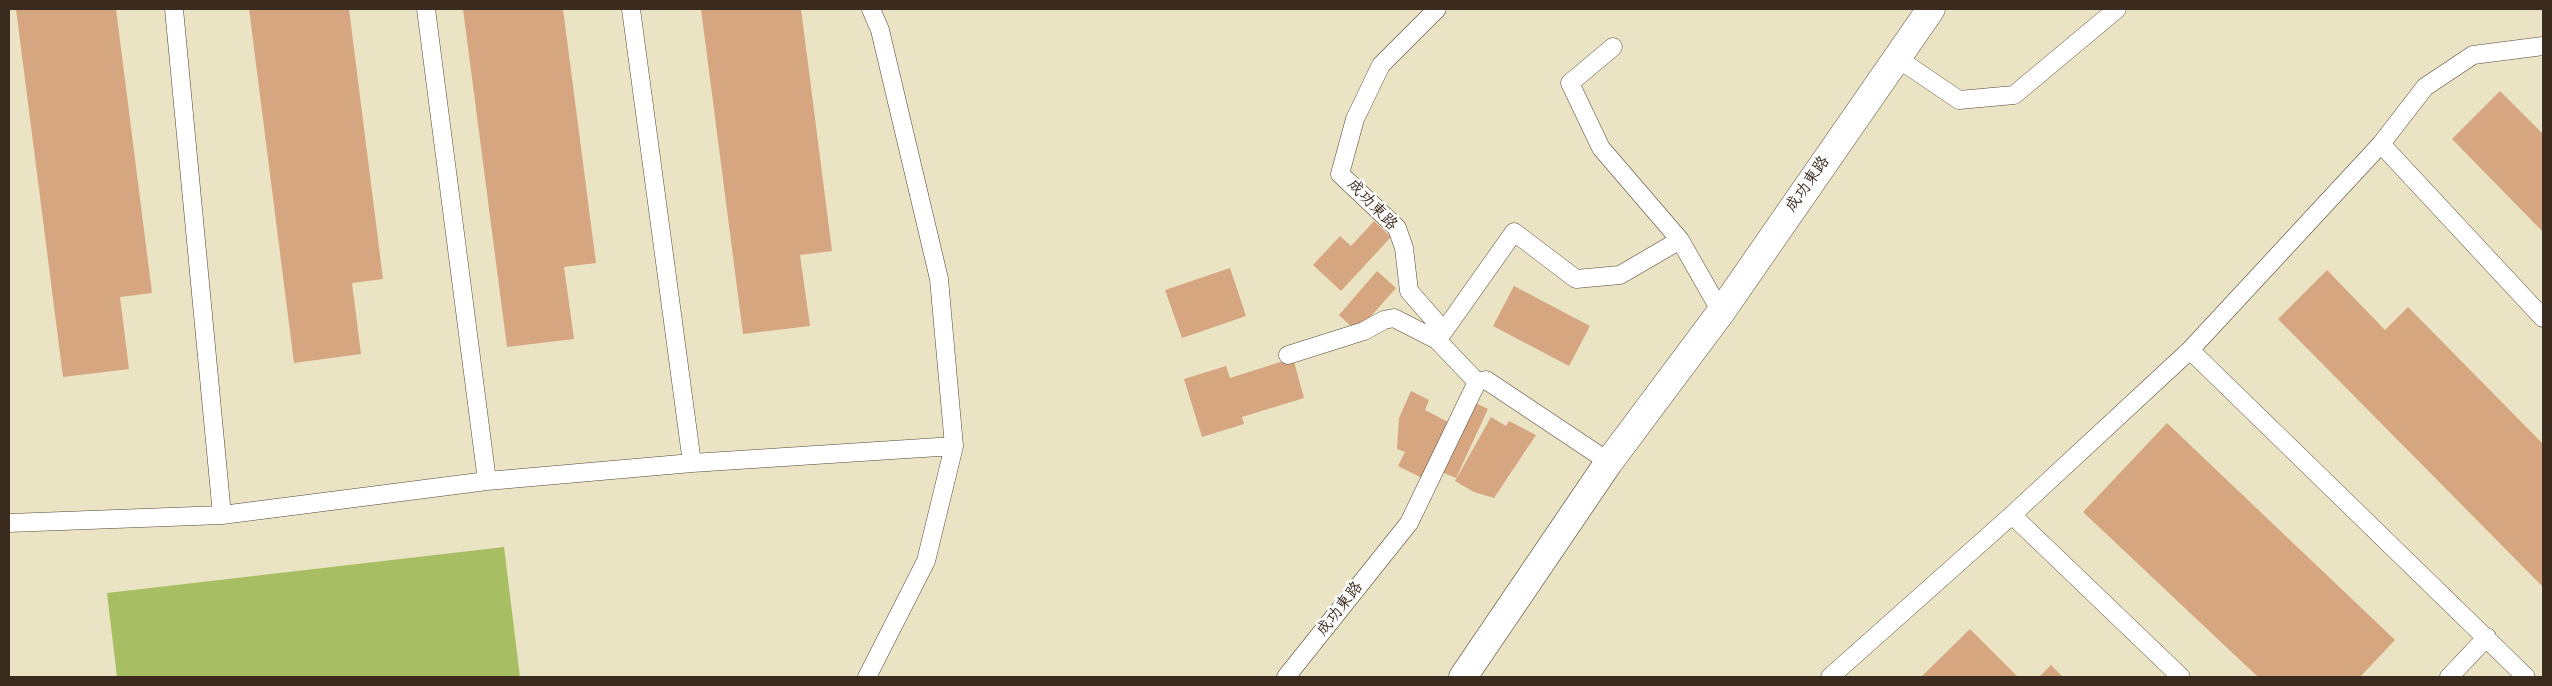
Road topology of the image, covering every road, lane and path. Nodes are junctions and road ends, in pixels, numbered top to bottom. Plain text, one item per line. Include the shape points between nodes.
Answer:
1 (174, 9) edge
2 (426, 9) edge
3 (631, 9) edge
4 (871, 9) edge
5 (1437, 9) edge
6 (1931, 9) edge
7 (2117, 9) edge
8 (1613, 46) dead end
9 (2543, 46) edge
10 (1896, 58) junction
11 (2380, 144) junction
12 (1680, 240) junction
13 (1721, 312) junction
14 (2543, 318) edge
15 (1440, 336) junction
16 (2190, 350) junction
17 (1288, 355) dead end
18 (1477, 382) junction
19 (954, 446) junction
20 (1609, 462) junction
21 (692, 463) junction
22 (487, 481) junction
23 (222, 515) junction
24 (2012, 516) junction
25 (9, 523) edge
26 (2487, 637) junction
27 (1839, 674) edge
28 (867, 677) edge
29 (1286, 677) edge
30 (1462, 677) edge
31 (2181, 677) edge
32 (2449, 677) edge
33 (2526, 677) edge

1 - 23 lane
2 - 22 lane
3 - 21 lane
4 - 19 lane via 880,30 939,279
5 - 15 lane, 成功東路 via 1382,65 1355,119 1340,174 1396,228 1404,248 1409,291
6 - 10 street, 成功東路
7 - 10 lane via 2014,95 1959,100
8 - 12 lane via 1570,82 1601,148
9 - 11 lane via 2472,55 2425,87
10 - 13 street, 成功東路
11 - 14 lane
11 - 16 lane
12 - 13 lane
12 - 15 lane via 1620,275 1576,278 1514,232
13 - 20 street, 成功東路
15 - 17 lane, 成功東路 via 1394,318
15 - 18 lane, 成功東路
16 - 24 lane
16 - 26 lane
18 - 20 lane, 成功東路 via 1486,380
18 - 29 lane, 成功東路 via 1408,523
19 - 21 lane
19 - 28 lane via 926,561
20 - 30 street, 成功東路
21 - 22 lane
22 - 23 lane
23 - 25 lane
24 - 27 lane
24 - 31 lane
26 - 32 lane
26 - 33 lane

